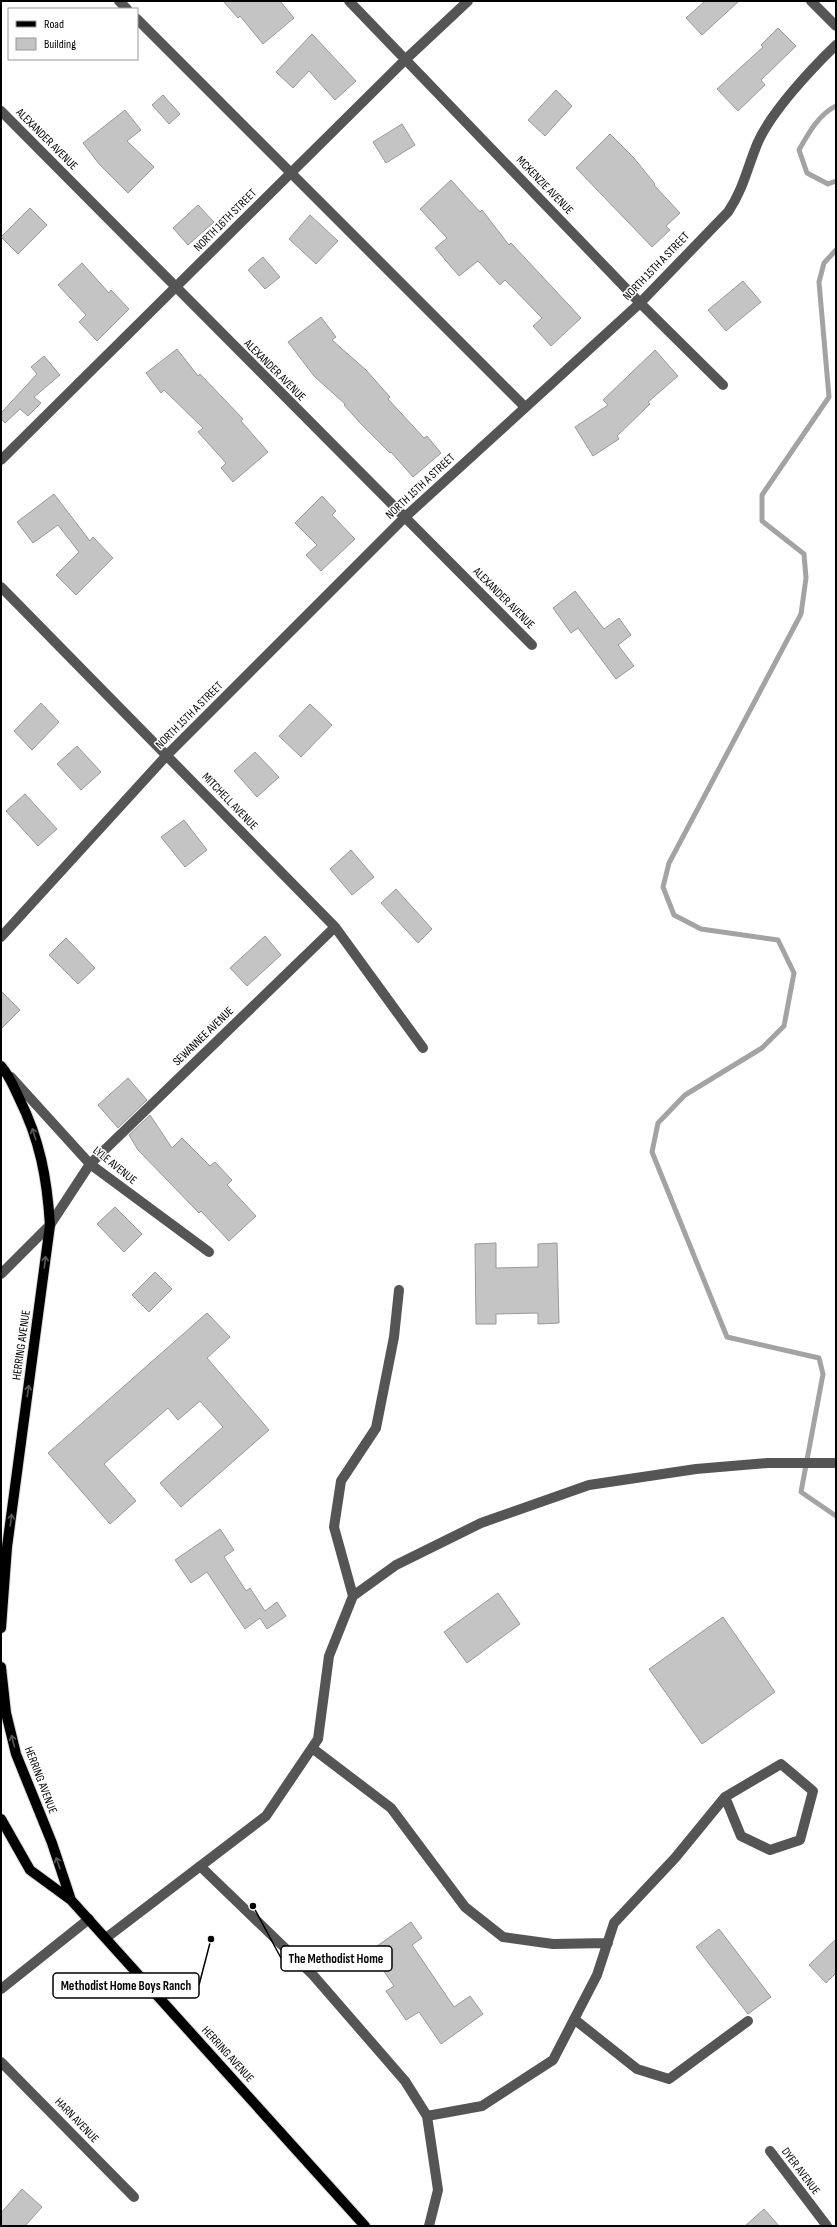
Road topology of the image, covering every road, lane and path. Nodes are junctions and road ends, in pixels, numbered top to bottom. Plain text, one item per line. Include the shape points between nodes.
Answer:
1 (349, 1) edge
2 (468, 1) edge
3 (811, 1) edge
4 (138, 20) edge
5 (836, 26) edge
6 (836, 45) edge
7 (406, 59) junction
8 (1, 111) edge
9 (290, 174) junction
10 (175, 288) junction
11 (640, 302) junction
12 (723, 384) dead end
13 (525, 407) junction
14 (1, 460) edge
15 (404, 518) junction
16 (1, 587) edge
17 (532, 645) dead end
18 (167, 755) junction
19 (335, 927) junction
20 (1, 937) edge
21 (423, 1048) dead end
22 (4, 1069) edge
23 (90, 1164) junction
24 (50, 1225) junction
25 (209, 1252) dead end
26 (1, 1274) edge
27 (399, 1290) dead end
28 (836, 1462) edge
29 (4, 1550) edge
30 (353, 1596) junction
31 (1, 1628) edge
32 (1, 1667) edge
33 (312, 1748) junction
34 (725, 1797) junction
35 (1, 1819) edge
36 (200, 1866) junction
37 (71, 1900) junction
38 (89, 1919) junction
39 (106, 1938) junction
40 (608, 1943) junction
41 (1, 1989) edge
42 (574, 2019) junction
43 (748, 2021) dead end
44 (1, 2062) edge
45 (427, 2116) junction
46 (770, 2151) dead end
47 (134, 2197) dead end
48 (365, 2226) edge
49 (429, 2226) edge
50 (827, 2226) edge

1 - 7 street, MCKENZIE AVENUE
2 - 7 street, NORTH 16TH STREET
3 - 5 street
4 - 9 street
6 - 11 street, NORTH 15TH A STREET via 768,124 758,142 740,194 728,212
7 - 9 street, NORTH 16TH STREET
7 - 11 street, MCKENZIE AVENUE
8 - 10 street, ALEXANDER AVENUE
9 - 10 street, NORTH 16TH STREET
9 - 13 street
10 - 14 street, NORTH 16TH STREET
10 - 15 street, ALEXANDER AVENUE
11 - 12 street, MCKENZIE AVENUE
11 - 13 street, NORTH 15TH A STREET
13 - 15 street, NORTH 15TH A STREET
15 - 17 street, ALEXANDER AVENUE
15 - 18 street, NORTH 15TH A STREET
16 - 18 street, MITCHELL AVENUE
18 - 19 street, MITCHELL AVENUE
18 - 20 street, NORTH 15TH A STREET
19 - 21 street, MITCHELL AVENUE
19 - 23 street, SEWANNEE AVENUE
22 - 23 street, LYLE AVENUE
24 -> 22 main road, HERRING AVENUE via 48,1187 40,1153 30,1120
23 - 24 street, SEWANNEE AVENUE
23 - 25 street, LYLE AVENUE
24 - 26 street, SEWANNEE AVENUE
29 -> 24 main road, HERRING AVENUE
27 - 30 street via 394,1337 376,1428 341,1481 334,1527
28 - 30 street via 696,1469 589,1485 481,1523 396,1565
29 - 31 main road, HERRING AVENUE
30 - 33 street via 329,1656 318,1739
37 -> 32 main road, HERRING AVENUE via 52,1843 16,1754 6,1713
33 - 36 street via 266,1816
33 - 40 street via 392,1808 466,1907 503,1937 553,1944
34 - 34 street via 781,1764 813,1791 800,1840 770,1850 741,1836
34 - 40 street via 675,1858 614,1923
35 - 37 main road, HERRING AVENUE via 30,1870
36 - 39 street
36 - 45 street via 313,1975 405,2081
37 - 38 main road, HERRING AVENUE
38 - 39 main road, HERRING AVENUE
38 - 41 street
39 - 48 main road, HERRING AVENUE
40 - 42 street via 597,1976
42 - 43 street via 637,2069 669,2079
42 - 45 street via 553,2060 482,2106
44 - 47 street, HARN AVENUE
45 - 49 street via 438,2190
46 - 50 street, DYER AVENUE

